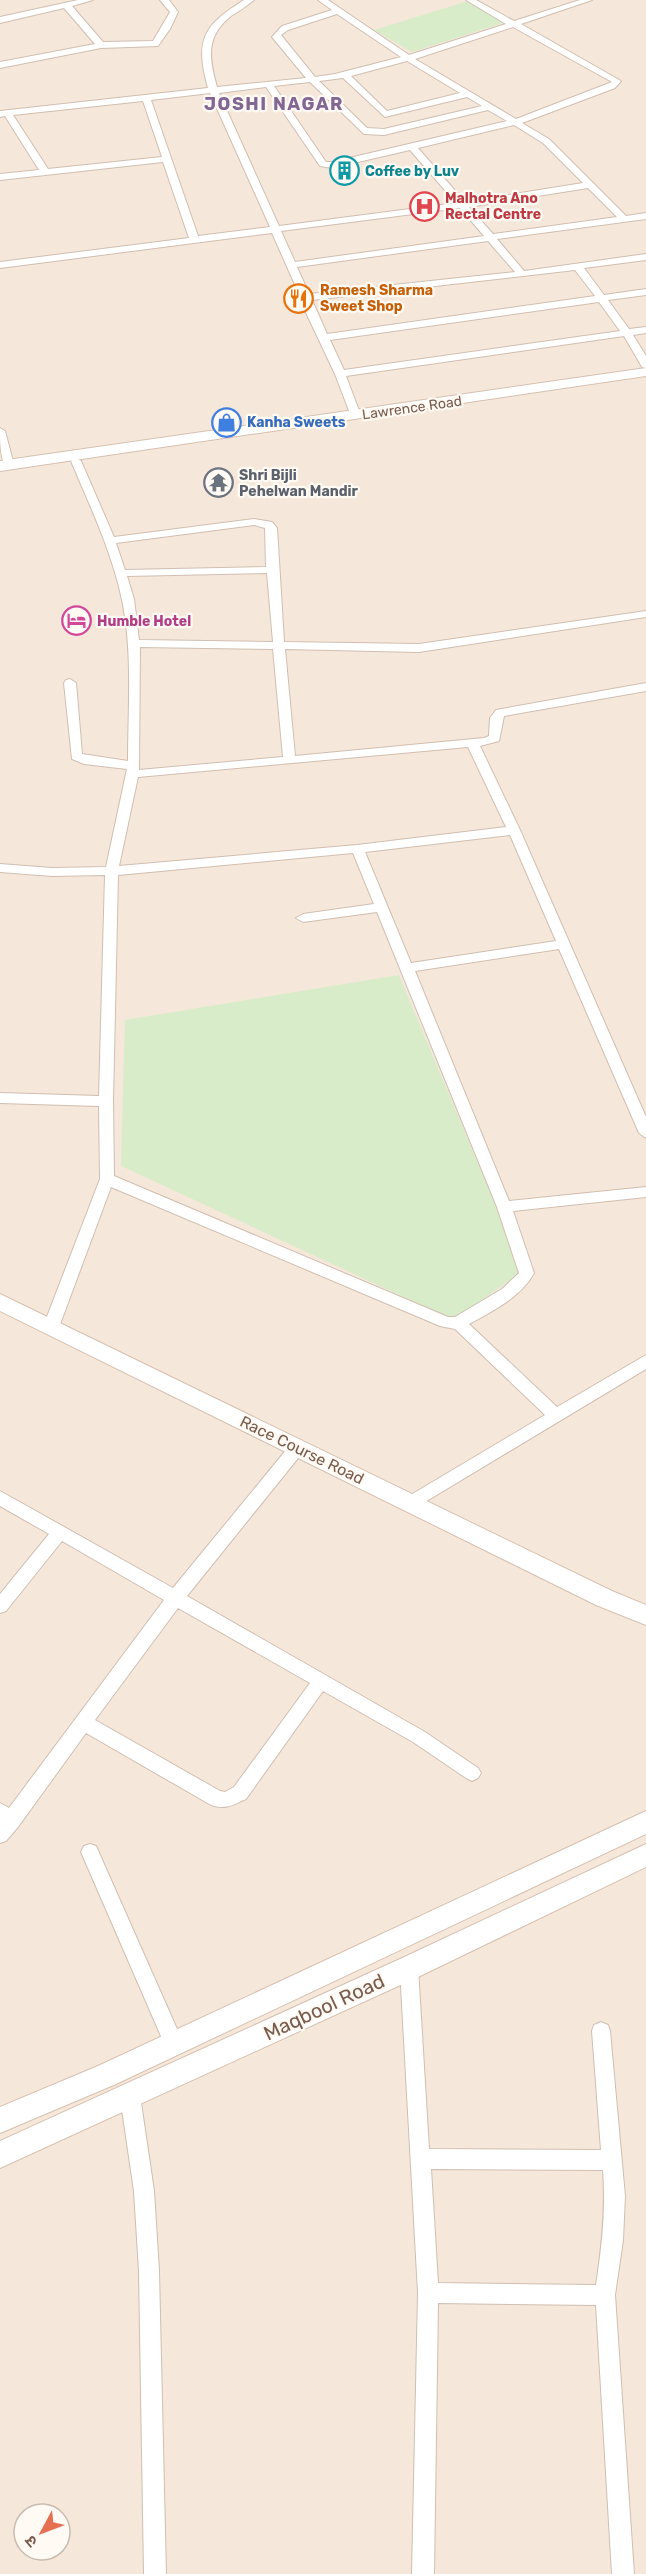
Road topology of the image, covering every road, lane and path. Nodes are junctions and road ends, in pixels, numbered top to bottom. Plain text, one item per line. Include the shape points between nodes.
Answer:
1 (89, 0) edge
2 (164, 0) edge
3 (250, 0) edge
4 (322, 0) edge
5 (470, 0) edge
6 (588, 0) edge
7 (66, 5) junction
8 (339, 11) junction
9 (0, 20) edge
10 (516, 25) junction
11 (101, 45) junction
12 (408, 58) junction
13 (0, 65) edge
14 (344, 75) junction
15 (315, 81) junction
16 (269, 86) junction
17 (213, 90) junction
18 (468, 94) junction
19 (146, 98) junction
20 (489, 107) junction
21 (4, 114) edge
22 (516, 122) junction
23 (412, 147) junction
24 (167, 159) junction
25 (45, 172) junction
26 (0, 177) edge
27 (591, 185) junction
28 (464, 205) junction
29 (646, 216) edge
30 (624, 219) junction
31 (275, 228) junction
32 (194, 238) junction
33 (493, 238) junction
34 (646, 257) edge
35 (0, 265) edge
36 (291, 265) junction
37 (577, 266) junction
38 (522, 274) junction
39 (646, 292) edge
40 (304, 298) junction
41 (603, 300) junction
42 (646, 330) edge
43 (627, 333) junction
44 (324, 338) junction
45 (646, 365) edge
46 (646, 372) edge
47 (340, 374) junction
48 (646, 380) edge
49 (532, 394) junction
50 (356, 416) junction
51 (0, 431) edge
52 (76, 461) junction
53 (3, 468) edge
54 (110, 541) junction
55 (272, 570) junction
56 (122, 573) junction
57 (646, 614) edge
58 (134, 643) junction
59 (279, 647) junction
60 (70, 683) dead end
61 (646, 687) edge
62 (472, 743) junction
63 (289, 758) junction
64 (134, 770) junction
65 (514, 830) junction
66 (357, 849) junction
67 (0, 868) edge
68 (112, 871) junction
69 (382, 907) junction
70 (303, 918) dead end
71 (562, 944) junction
72 (407, 968) junction
73 (0, 1098) edge
74 (105, 1101) junction
75 (646, 1133) edge
76 (107, 1179) junction
77 (646, 1191) edge
78 (504, 1207) junction
79 (0, 1302) edge
80 (458, 1322) junction
81 (51, 1327) junction
82 (646, 1361) edge
83 (555, 1415) junction
84 (297, 1448) junction
85 (0, 1498) edge
86 (410, 1504) junction
87 (60, 1532) junction
88 (176, 1597) junction
89 (604, 1598) junction
90 (0, 1606) edge
91 (646, 1615) edge
92 (646, 1623) edge
93 (321, 1681) junction
94 (84, 1723) junction
95 (472, 1773) dead end
96 (6, 1816) edge
97 (646, 1822) edge
98 (0, 1835) edge
99 (90, 1852) dead end
100 (646, 1856) edge
101 (409, 1968) junction
102 (601, 2031) dead end
103 (174, 2044) junction
104 (130, 2096) junction
105 (0, 2120) edge
106 (0, 2155) edge
107 (420, 2159) junction
108 (612, 2160) junction
109 (428, 2293) junction
110 (605, 2295) junction
111 (155, 2574) edge
112 (423, 2574) edge
113 (623, 2574) edge

1 - 7 street
2 - 11 street via 173,14 157,42
3 - 17 street via 230,12 210,35 205,55
4 - 8 street
5 - 10 street
6 - 10 street
7 - 9 street
7 - 11 street
8 - 12 street
8 - 15 street via 277,34 278,41
10 - 12 street
10 - 22 street via 616,81 612,86
11 - 13 street
12 - 14 street
12 - 18 street
14 - 15 street
14 - 18 street via 385,114
15 - 16 street
15 - 20 street via 364,131 370,132
16 - 17 street
16 - 23 street via 323,164
17 - 19 street
17 - 31 street
18 - 20 street
19 - 21 street
19 - 24 street
20 - 22 street
21 - 25 street
22 - 23 street
22 - 27 street via 546,141
23 - 28 street
24 - 25 street
24 - 32 street
25 - 26 street
27 - 28 street
27 - 30 street
28 - 31 street
28 - 33 street
29 - 30 street
30 - 33 street
31 - 32 street
31 - 36 street
32 - 35 street
33 - 36 street
33 - 38 street
34 - 37 street
36 - 40 street
37 - 38 street
37 - 41 street
38 - 40 street
39 - 41 street
40 - 44 street
41 - 43 street
41 - 44 street
42 - 43 street
43 - 45 street
43 - 47 street
44 - 47 street
46 - 49 street, Lawrence Road
47 - 50 street
48 - 49 street, Lawrence Road
49 - 50 street, Lawrence Road
49 - 52 street, Lawrence Road
50 - 53 street, Lawrence Road
51 - 53 street
52 - 53 street, Lawrence Road
52 - 54 street
54 - 55 street via 262,522 271,528
54 - 56 street
55 - 56 street
55 - 59 street
56 - 58 street
57 - 59 street via 418,648
58 - 59 street
58 - 64 street
59 - 63 street
60 - 64 street via 76,756
61 - 62 street via 506,711 497,716 493,740
62 - 63 street
62 - 65 street
63 - 64 street
64 - 68 street
65 - 66 street
65 - 71 street
66 - 68 street
66 - 69 street
67 - 68 street
68 - 74 street
69 - 70 street
69 - 72 street
71 - 72 street
71 - 75 street
72 - 78 street
73 - 74 street
74 - 76 street
76 - 80 street via 445,1322
76 - 81 street
77 - 78 street
78 - 80 street via 527,1273 516,1287
79 - 81 street, Race Course Road
80 - 83 street
81 - 84 street, Race Course Road
82 - 83 street
83 - 86 street
84 - 86 street, Race Course Road
84 - 88 street
85 - 87 street
86 - 89 street, Race Course Road
87 - 88 street
87 - 90 street
88 - 93 street
88 - 94 street
89 - 91 street, Race Course Road
89 - 92 street, Race Course Road
93 - 94 street via 240,1793 226,1800 217,1799
93 - 95 street via 419,1737
94 - 96 street
96 - 98 street
97 - 103 street, Maqbool Road
99 - 103 street
100 - 101 street, Maqbool Road
101 - 104 street, Maqbool Road
101 - 107 street
102 - 108 street
103 - 105 street, Maqbool Road
104 - 106 street, Maqbool Road
104 - 111 street via 144,2191 149,2271
107 - 108 street
107 - 109 street
108 - 110 street via 614,2218
109 - 110 street
109 - 112 street
110 - 113 street

